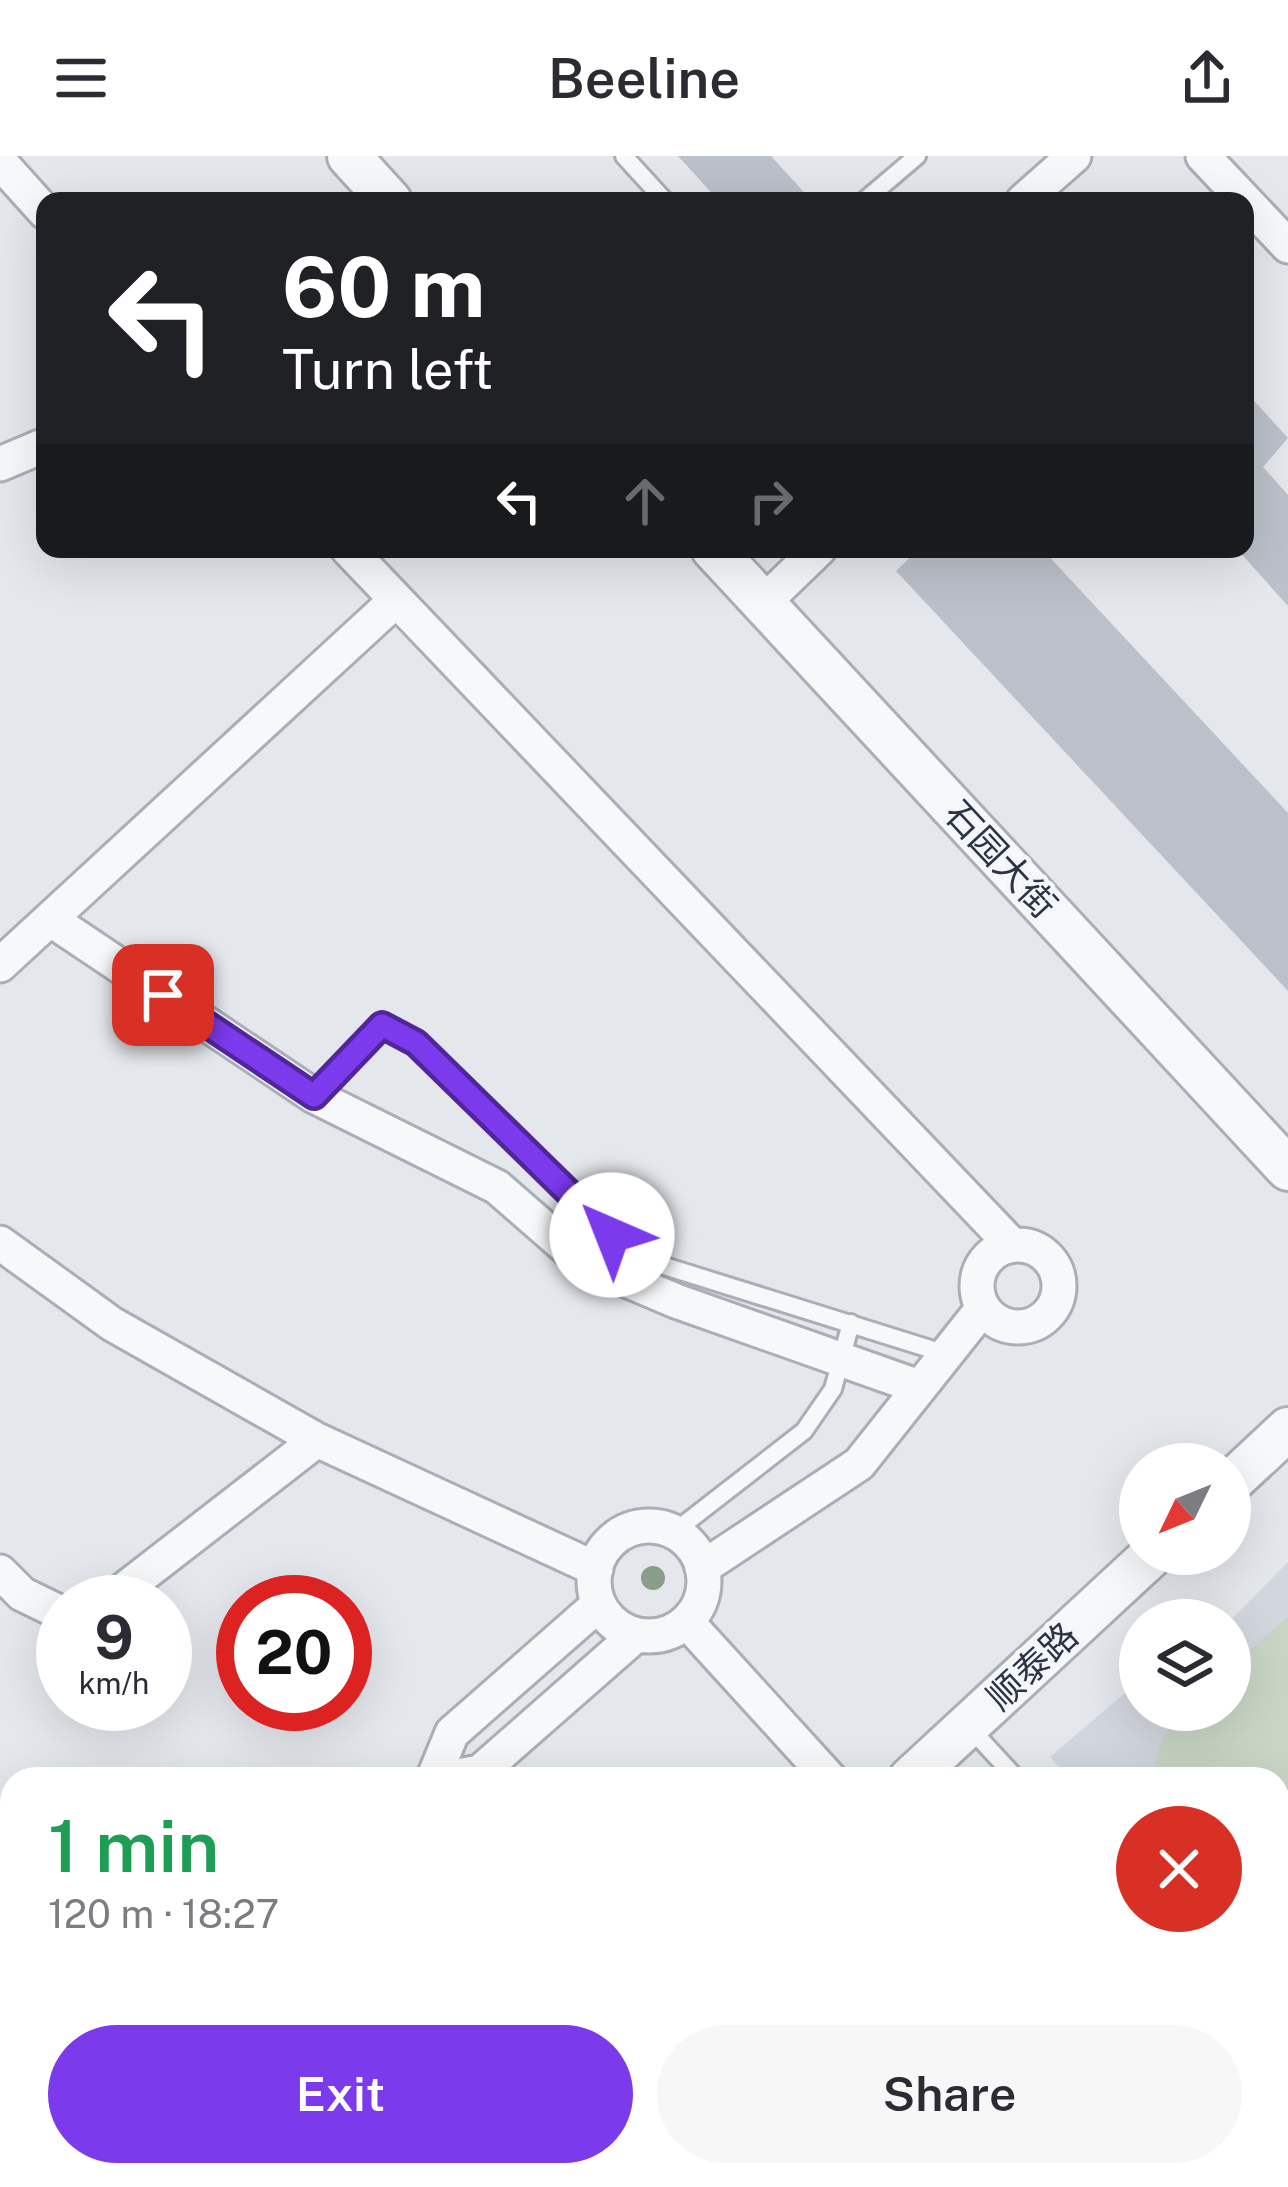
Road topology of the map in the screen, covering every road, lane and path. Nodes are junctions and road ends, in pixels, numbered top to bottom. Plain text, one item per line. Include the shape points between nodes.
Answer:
1 (349, 156) edge
2 (624, 156) edge
3 (917, 156) edge
4 (1075, 156) edge
5 (1203, 156) edge
6 (0, 162) edge
7 (382, 192) edge
8 (657, 192) edge
9 (875, 192) edge
10 (1034, 192) edge
11 (1237, 192) edge
12 (36, 202) edge
13 (1254, 210) edge
14 (1288, 246) edge
15 (36, 450) edge
16 (0, 464) edge
17 (356, 558) edge
18 (721, 558) edge
19 (810, 558) edge
20 (395, 601) junction
21 (763, 603) junction
22 (50, 919) junction
23 (0, 965) edge
24 (314, 1096) junction
25 (1288, 1169) edge
26 (0, 1243) edge
27 (1012, 1245) junction
28 (983, 1308) junction
29 (851, 1323) junction
30 (943, 1353) junction
31 (841, 1360) junction
32 (919, 1388) junction
33 (1288, 1429) edge
34 (317, 1440) junction
35 (1251, 1463) edge
36 (674, 1532) junction
37 (703, 1568) junction
38 (596, 1569) junction
39 (0, 1572) edge
40 (143, 1575) edge
41 (1130, 1575) edge
42 (36, 1601) edge
43 (599, 1604) junction
44 (687, 1622) junction
45 (636, 1635) junction
46 (968, 1726) junction
47 (442, 1767) edge
48 (486, 1767) edge
49 (819, 1767) edge
50 (923, 1767) edge
51 (1006, 1767) edge

1 - 7 street
2 - 8 lane
3 - 9 lane
4 - 10 street
5 - 11 street
6 - 12 street
13 - 14 street
15 - 16 street
17 - 20 street
18 - 21 street, 石园大街
19 - 21 street
20 - 22 street
20 - 27 street
21 - 25 street, 石园大街
22 - 23 street
22 - 24 street
24 - 29 lane via 382,1025 416,1043 612,1235 658,1264
24 - 31 street via 497,1187 582,1261
26 - 34 street via 112,1324
27 - 28 street via 997,1250 978,1276
27 - 28 street via 1049,1258 1060,1295 1036,1325 997,1322
28 - 30 street
29 - 30 lane
29 - 31 lane
30 - 32 street
31 - 32 street
31 - 36 lane via 833,1389 804,1431
32 - 37 street via 859,1464
33 - 35 street
34 - 38 street
34 - 40 street
36 - 37 street
36 - 38 street via 635,1528 603,1551
37 - 44 street via 704,1588
38 - 43 street
39 - 42 street
41 - 46 street, 顺泰路
43 - 45 street
43 - 47 street via 452,1733
44 - 45 street
44 - 49 street
45 - 48 street
46 - 50 street, 顺泰路
46 - 51 lane

